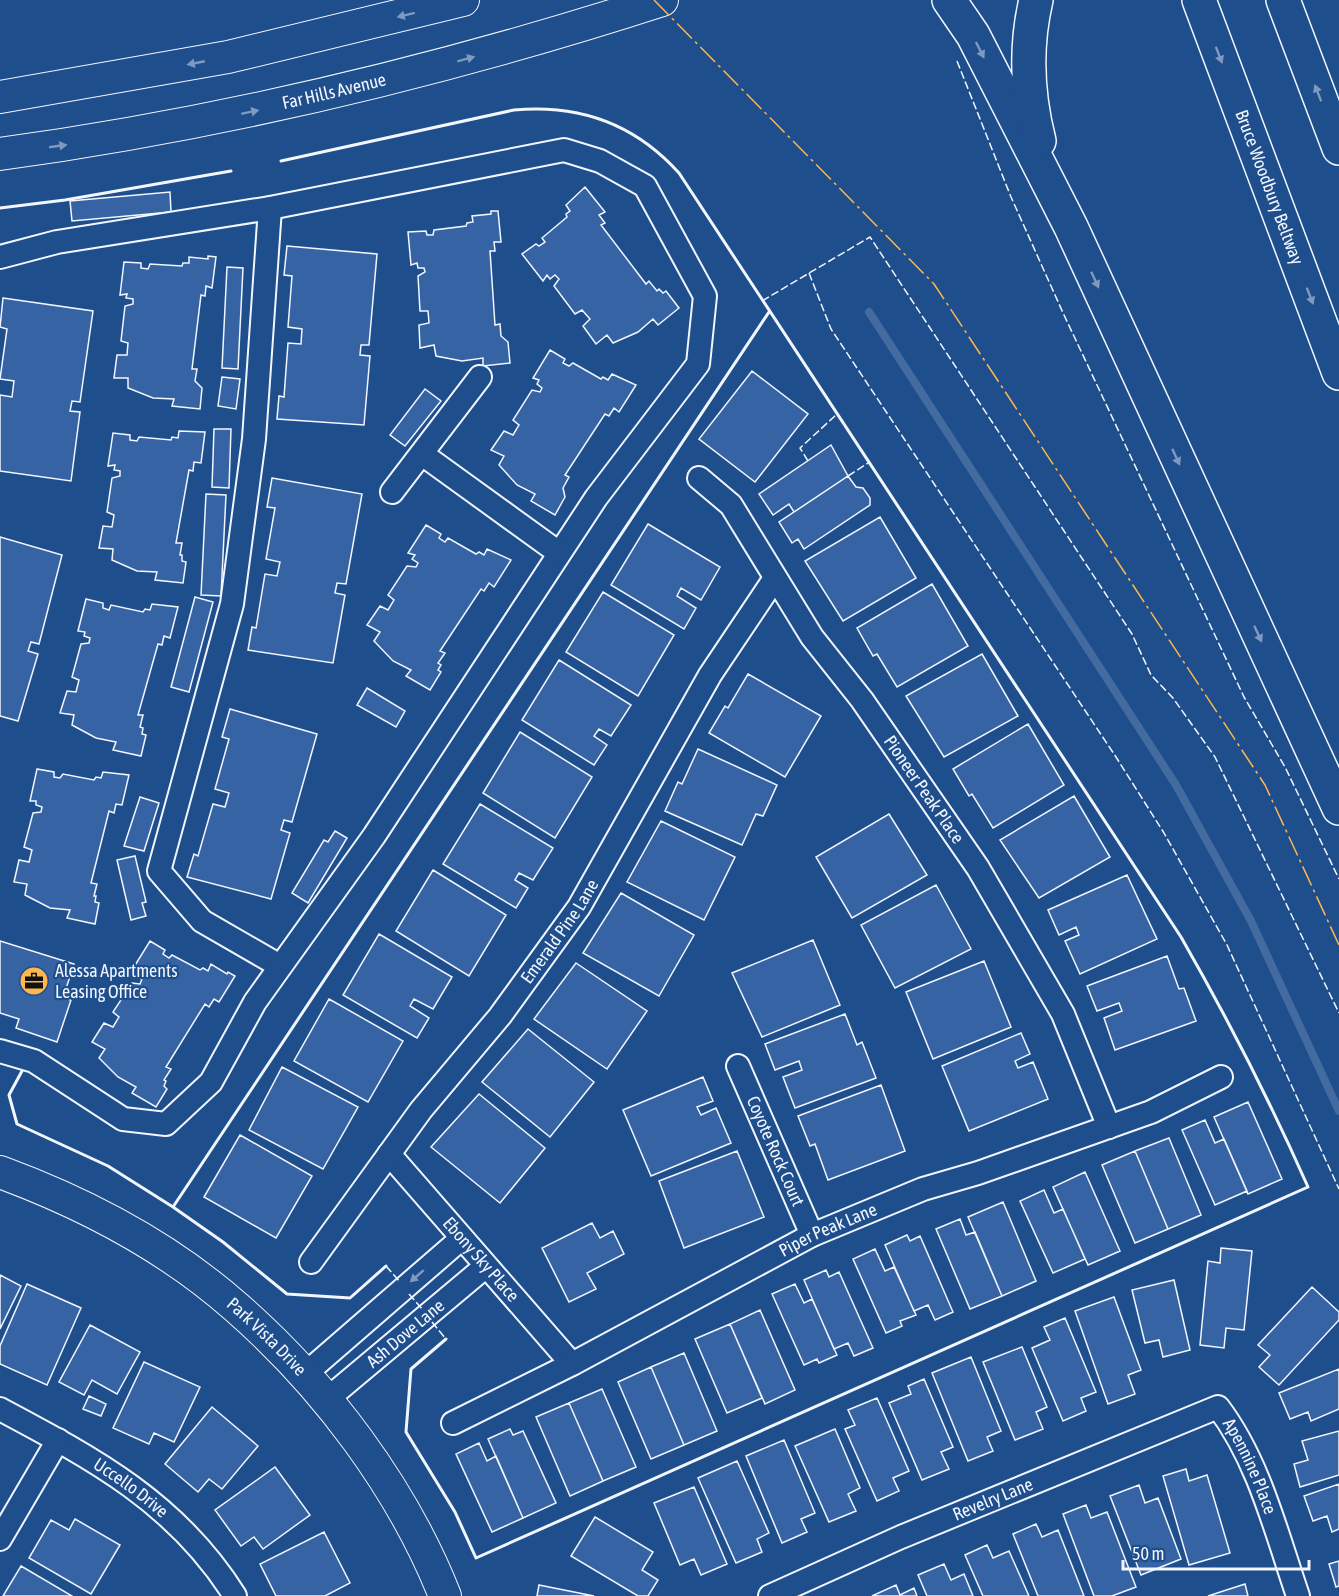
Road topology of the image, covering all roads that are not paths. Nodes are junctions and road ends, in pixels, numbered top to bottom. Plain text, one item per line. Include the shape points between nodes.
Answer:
1 (463, 0) edge
2 (662, 0) edge
3 (949, 0) edge
4 (1036, 0) edge
5 (1198, 0) edge
6 (1283, 0) edge
7 (0, 97) edge
8 (1339, 148) edge
9 (0, 154) edge
10 (270, 208) junction
11 (1071, 227) junction
12 (0, 257) edge
13 (1339, 373) edge
14 (480, 377) dead end
15 (422, 454) junction
16 (699, 478) dead end
17 (392, 492) dead end
18 (559, 553) junction
19 (775, 578) junction
20 (1339, 808) edge
21 (280, 966) junction
22 (0, 1051) edge
23 (738, 1066) dead end
24 (1221, 1077) dead end
25 (1109, 1126) junction
26 (389, 1154) junction
27 (0, 1172) edge
28 (812, 1235) junction
29 (462, 1238) junction
30 (311, 1262) dead end
31 (486, 1266) junction
32 (572, 1364) junction
33 (304, 1375) junction
34 (325, 1401) junction
35 (1218, 1407) joint
36 (0, 1409) edge
37 (453, 1423) dead end
38 (58, 1440) junction
39 (0, 1539) edge
40 (235, 1596) edge
41 (445, 1596) edge
42 (770, 1596) edge
43 (1298, 1596) edge

1 -> 7 main road via 228,57
9 -> 2 main road, Far Hills Avenue via 189,124 368,85
3 -> 11 highway via 973,35
4 - 11 highway via 1029,50 1032,106 1041,146
5 -> 13 highway, Bruce Woodbury Beltway
8 -> 6 highway
10 - 12 street via 57,242
10 - 18 street via 564,150 600,161 645,186 705,296 698,364
10 - 21 street via 254,439 232,604 159,871 202,921
11 -> 20 highway
14 - 15 street
15 - 17 street
15 - 18 street
16 - 19 street, Pioneer Peak Place via 731,505
18 - 21 street via 374,836
19 - 25 street, Pioneer Peak Place via 812,637 862,700 978,868 1063,1014
19 - 26 street, Emerald Pine Lane via 710,675 579,907 500,1016 449,1074
21 - 22 street via 255,1002 211,1082 166,1124 123,1119 33,1060
23 - 28 street, Coyote Rock Court
24 - 25 street, Piper Peak Lane via 1150,1112
25 - 28 street, Piper Peak Lane via 923,1189
26 - 29 street, Ebony Sky Place
26 - 30 street, Emerald Pine Lane
27 - 33 main road, Park Vista Drive via 72,1202 160,1251 236,1307
28 - 32 street, Piper Peak Lane
29 - 31 street, Ebony Sky Place
29 -> 33 street, Ash Dove Lane
31 - 32 street, Ebony Sky Place
31 - 34 street, Ash Dove Lane
32 - 37 street, Piper Peak Lane
33 - 34 main road, Park Vista Drive
34 - 41 main road, Park Vista Drive via 379,1472 424,1550
35 - 42 street, Revelry Lane via 901,1537
35 - 43 street, Apennine Place via 1246,1452
36 - 38 street, Uccello Drive
38 - 39 street
38 - 40 street, Uccello Drive via 164,1510 216,1566

